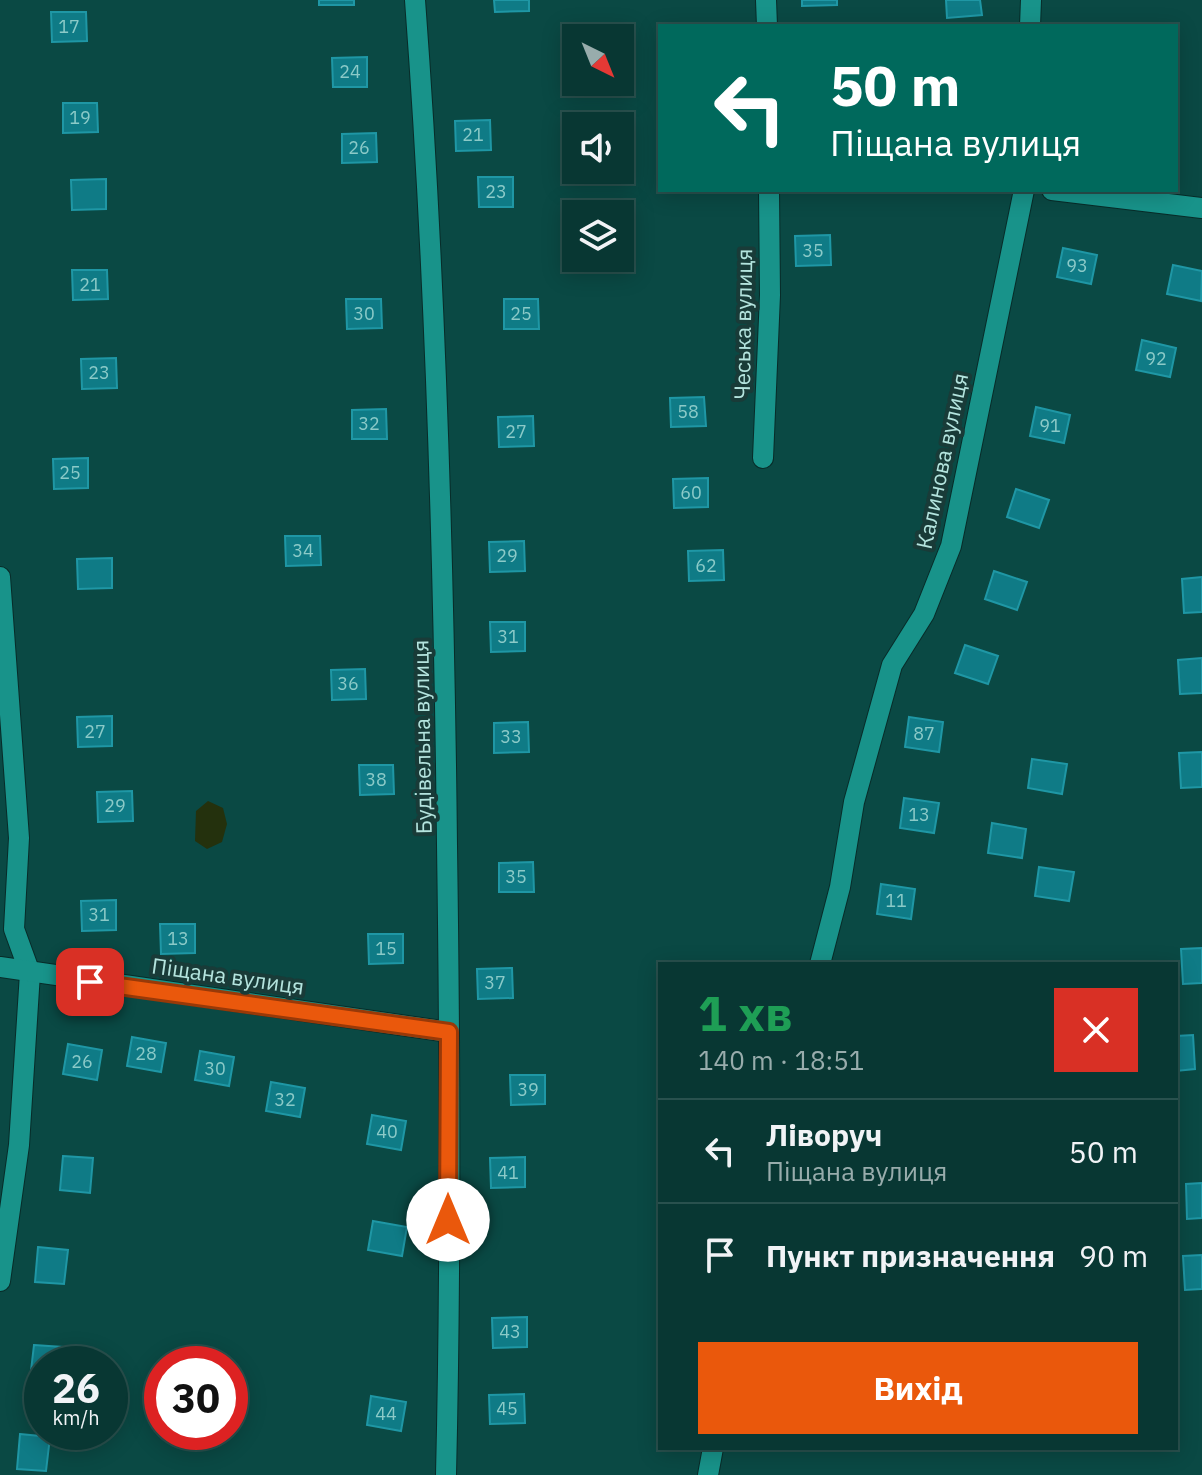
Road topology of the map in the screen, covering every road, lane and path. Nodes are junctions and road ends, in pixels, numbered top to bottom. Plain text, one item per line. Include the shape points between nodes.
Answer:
1 (415, 0) edge
2 (766, 0) edge
3 (1031, 0) edge
4 (767, 24) edge
5 (1030, 24) edge
6 (769, 192) edge
7 (1024, 192) edge
8 (1069, 192) edge
9 (1202, 208) edge
10 (763, 458) dead end
11 (0, 577) edge
12 (821, 962) edge
13 (0, 967) edge
14 (30, 973) junction
15 (449, 1032) junction
16 (0, 1281) edge
17 (713, 1450) edge
18 (446, 1475) edge
19 (708, 1475) edge

1 - 15 street, Будівельна вулиця via 429,182 445,657
2 - 4 street
3 - 5 street
6 - 10 street, Чеська вулиця
7 - 12 street, Калинова вулиця via 951,546 924,614 892,665 854,802
8 - 9 street
11 - 14 street via 19,838 14,929
13 - 14 street, Піщана вулиця
14 - 15 street, Піщана вулиця
14 - 16 street via 19,1145
15 - 18 street, Будівельна вулиця
17 - 19 street

